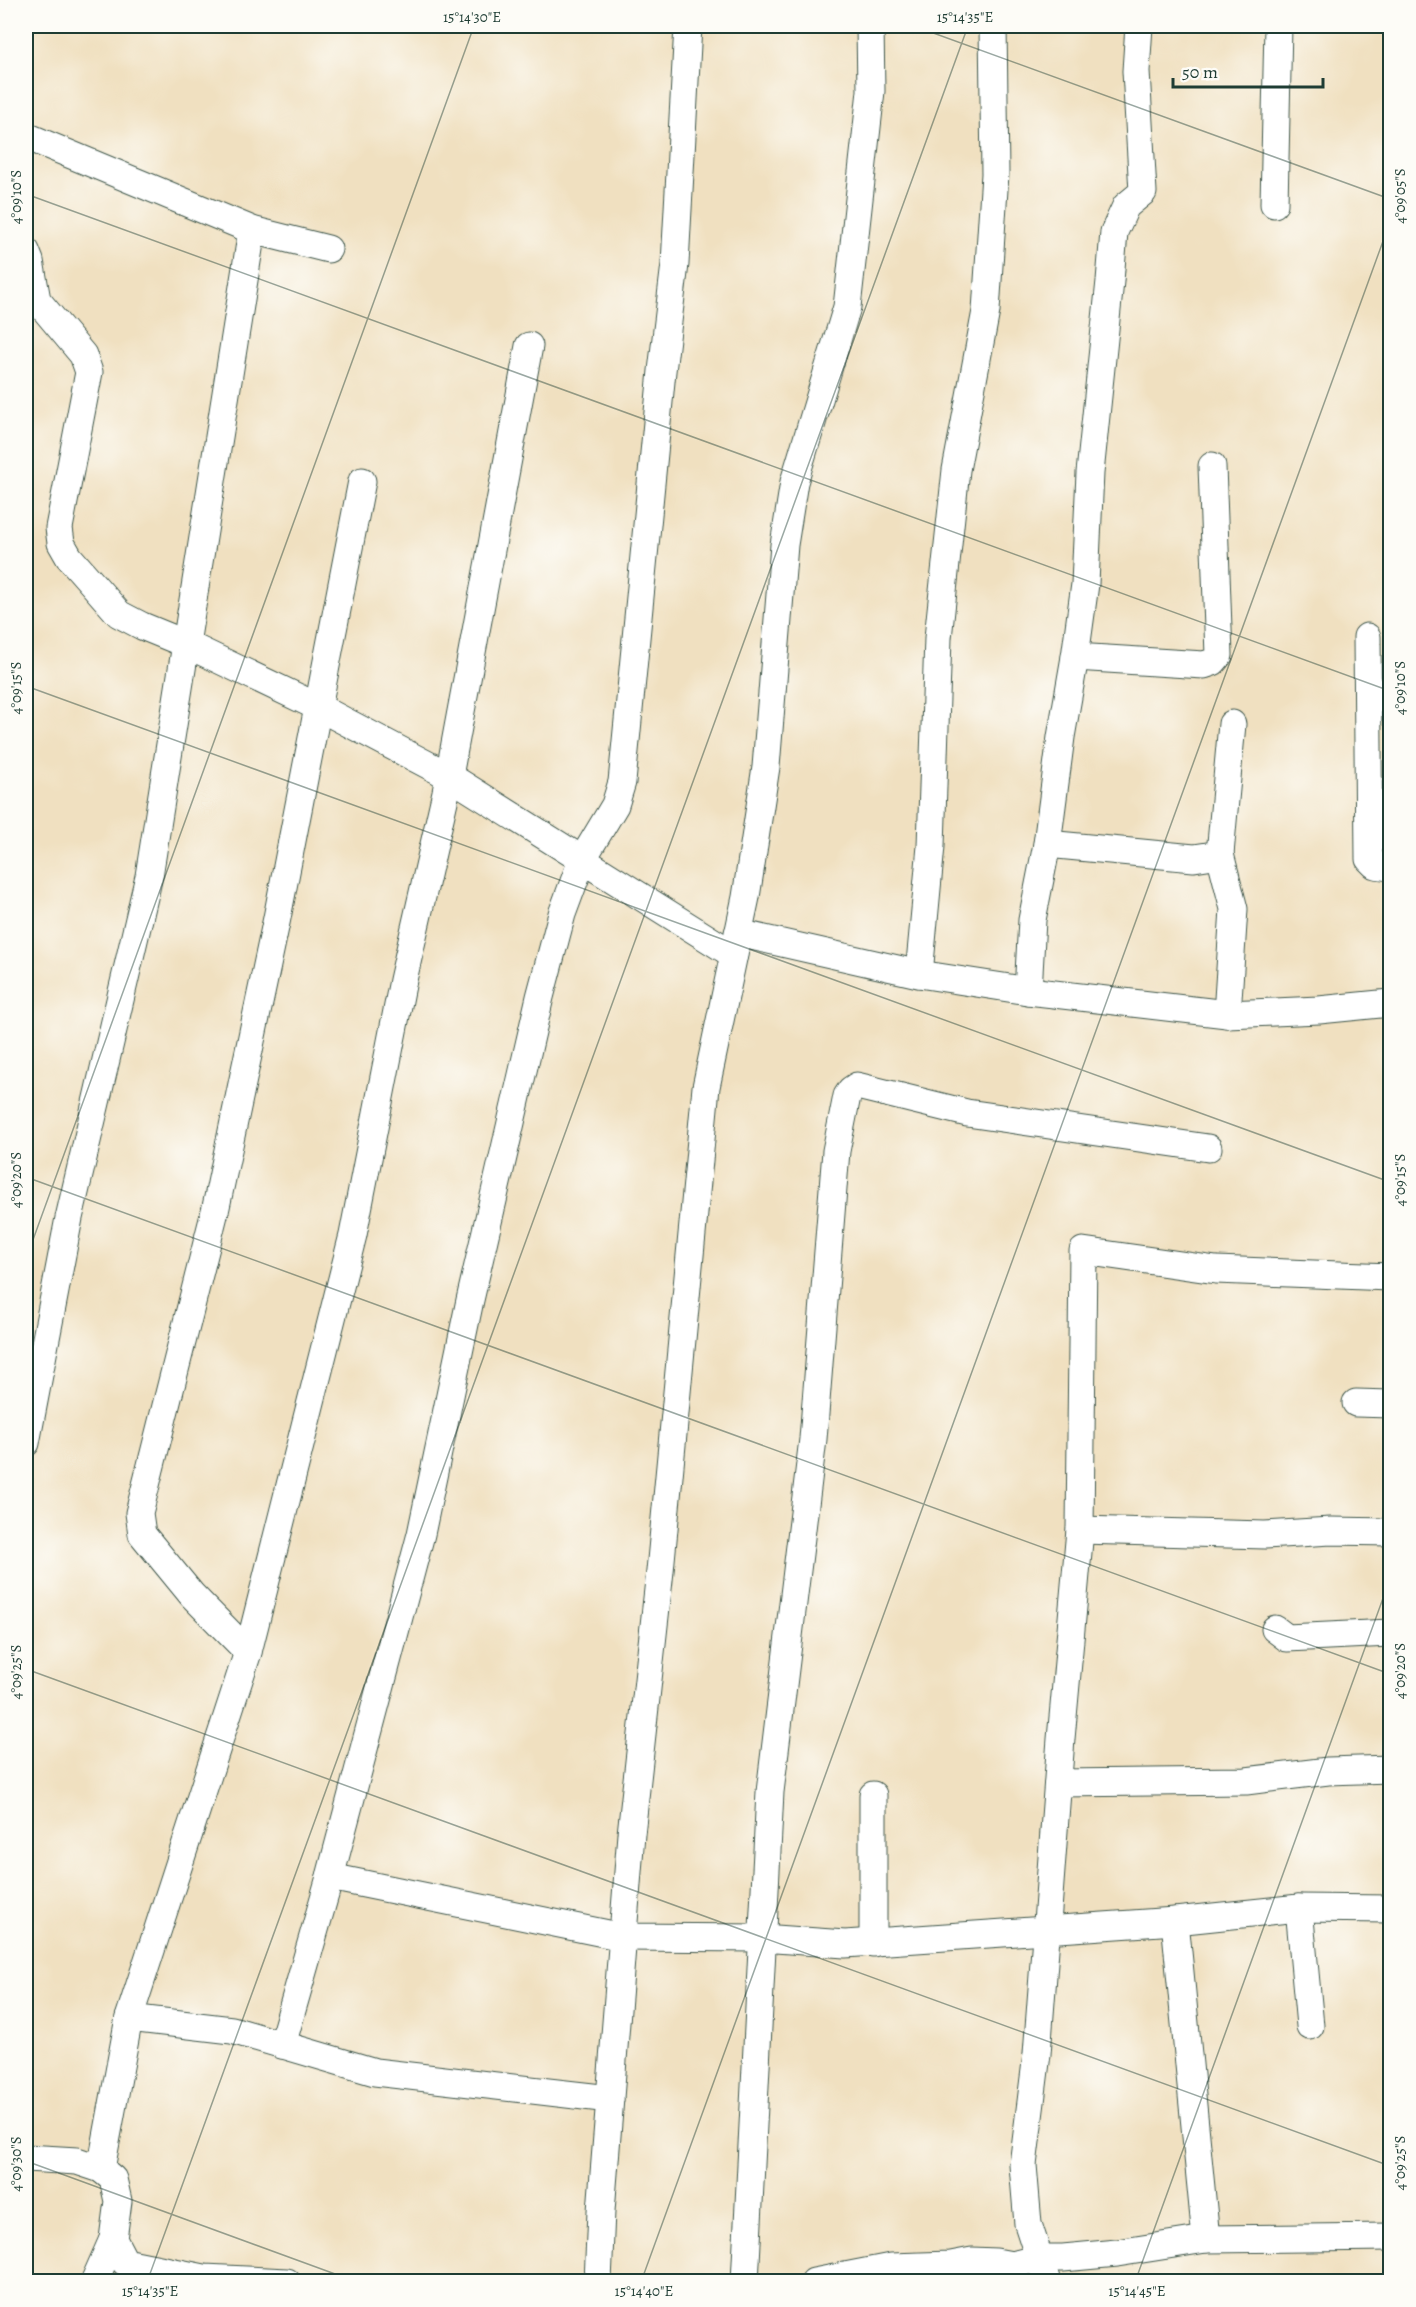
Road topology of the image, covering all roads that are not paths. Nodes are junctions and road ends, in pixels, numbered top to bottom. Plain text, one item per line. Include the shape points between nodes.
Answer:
1 (688, 26) edge
2 (870, 26) edge
3 (993, 26) edge
4 (1139, 26) edge
5 (1278, 26) edge
6 (26, 136) edge
7 (1274, 204) dead end
8 (252, 230) junction
9 (328, 249) dead end
10 (26, 251) edge
11 (529, 345) dead end
12 (1212, 466) dead end
13 (362, 481) dead end
14 (1367, 637) dead end
15 (186, 644) junction
16 (1075, 657) junction
17 (318, 707) junction
18 (1232, 724) dead end
19 (449, 776) junction
20 (1047, 844) junction
21 (1220, 854) junction
22 (582, 860) junction
23 (1390, 867) edge
24 (736, 944) junction
25 (919, 974) junction
26 (1028, 991) junction
27 (1390, 1003) edge
28 (1227, 1014) junction
29 (1208, 1148) dead end
30 (1390, 1277) edge
31 (1356, 1403) dead end
32 (1390, 1404) edge
33 (26, 1443) edge
34 (1080, 1530) junction
35 (1390, 1532) edge
36 (1275, 1629) dead end
37 (1390, 1633) edge
38 (248, 1652) junction
39 (1390, 1769) edge
40 (1058, 1783) junction
41 (873, 1795) dead end
42 (330, 1877) junction
43 (1299, 1908) junction
44 (1390, 1909) edge
45 (1175, 1921) junction
46 (1048, 1929) junction
47 (623, 1937) junction
48 (762, 1938) junction
49 (873, 1943) junction
50 (129, 2018) junction
51 (1310, 2026) dead end
52 (282, 2045) junction
53 (609, 2099) junction
54 (26, 2158) edge
55 (101, 2169) junction
56 (1390, 2237) edge
57 (113, 2239) junction
58 (1206, 2239) junction
59 (1044, 2270) edge
60 (94, 2282) edge
61 (287, 2282) edge
62 (598, 2282) edge
63 (745, 2282) edge
64 (814, 2282) edge

1 - 22 street via 675,264 622,782 615,805
2 - 24 street via 871,92 848,307 794,482 784,545 766,767
3 - 25 street via 995,174 986,311 956,470 938,638 931,846
4 - 16 street via 1136,71 1143,192 1126,206 1114,232 1090,473 1085,584
5 - 7 street
6 - 8 street
8 - 9 street
8 - 15 street
10 - 15 street via 37,300 83,355 89,372 59,528 61,543 119,614
11 - 19 street
12 - 16 street via 1219,655 1204,665
13 - 17 street
14 - 23 street via 1369,859 1375,865
15 - 17 street
15 - 33 street via 149,876 69,1218
16 - 20 street
17 - 19 street
17 - 38 street via 216,1207 139,1513 142,1534 192,1595
18 - 21 street
19 - 22 street
19 - 38 street via 403,980 353,1235
20 - 21 street via 1194,858
20 - 26 street via 1032,920
21 - 28 street via 1234,909
22 - 24 street
22 - 42 street via 562,914 540,997 421,1534
24 - 25 street
24 - 47 street via 706,1087
25 - 26 street
26 - 28 street
27 - 28 street
29 - 48 street via 967,1113 857,1086 847,1096 836,1151 813,1439 770,1792
30 - 34 street via 1216,1270 1083,1251
31 - 32 street
34 - 35 street via 1265,1535
34 - 40 street
36 - 37 street via 1287,1638
38 - 50 street
39 - 40 street via 1328,1771 1246,1781
40 - 46 street
41 - 49 street
42 - 47 street
42 - 52 street
43 - 44 street
43 - 45 street
43 - 51 street
45 - 46 street
45 - 58 street
46 - 49 street
46 - 59 street via 1023,2164 1028,2224
47 - 48 street
47 - 53 street
48 - 49 street
48 - 63 street
50 - 52 street via 232,2030
50 - 55 street
52 - 53 street via 375,2072
53 - 62 street
54 - 55 street via 77,2160
55 - 57 street via 113,2179 118,2201
56 - 58 street
57 - 60 street
57 - 61 street via 125,2262 204,2278
58 - 59 street via 1063,2258
59 - 64 street via 972,2261 891,2267

